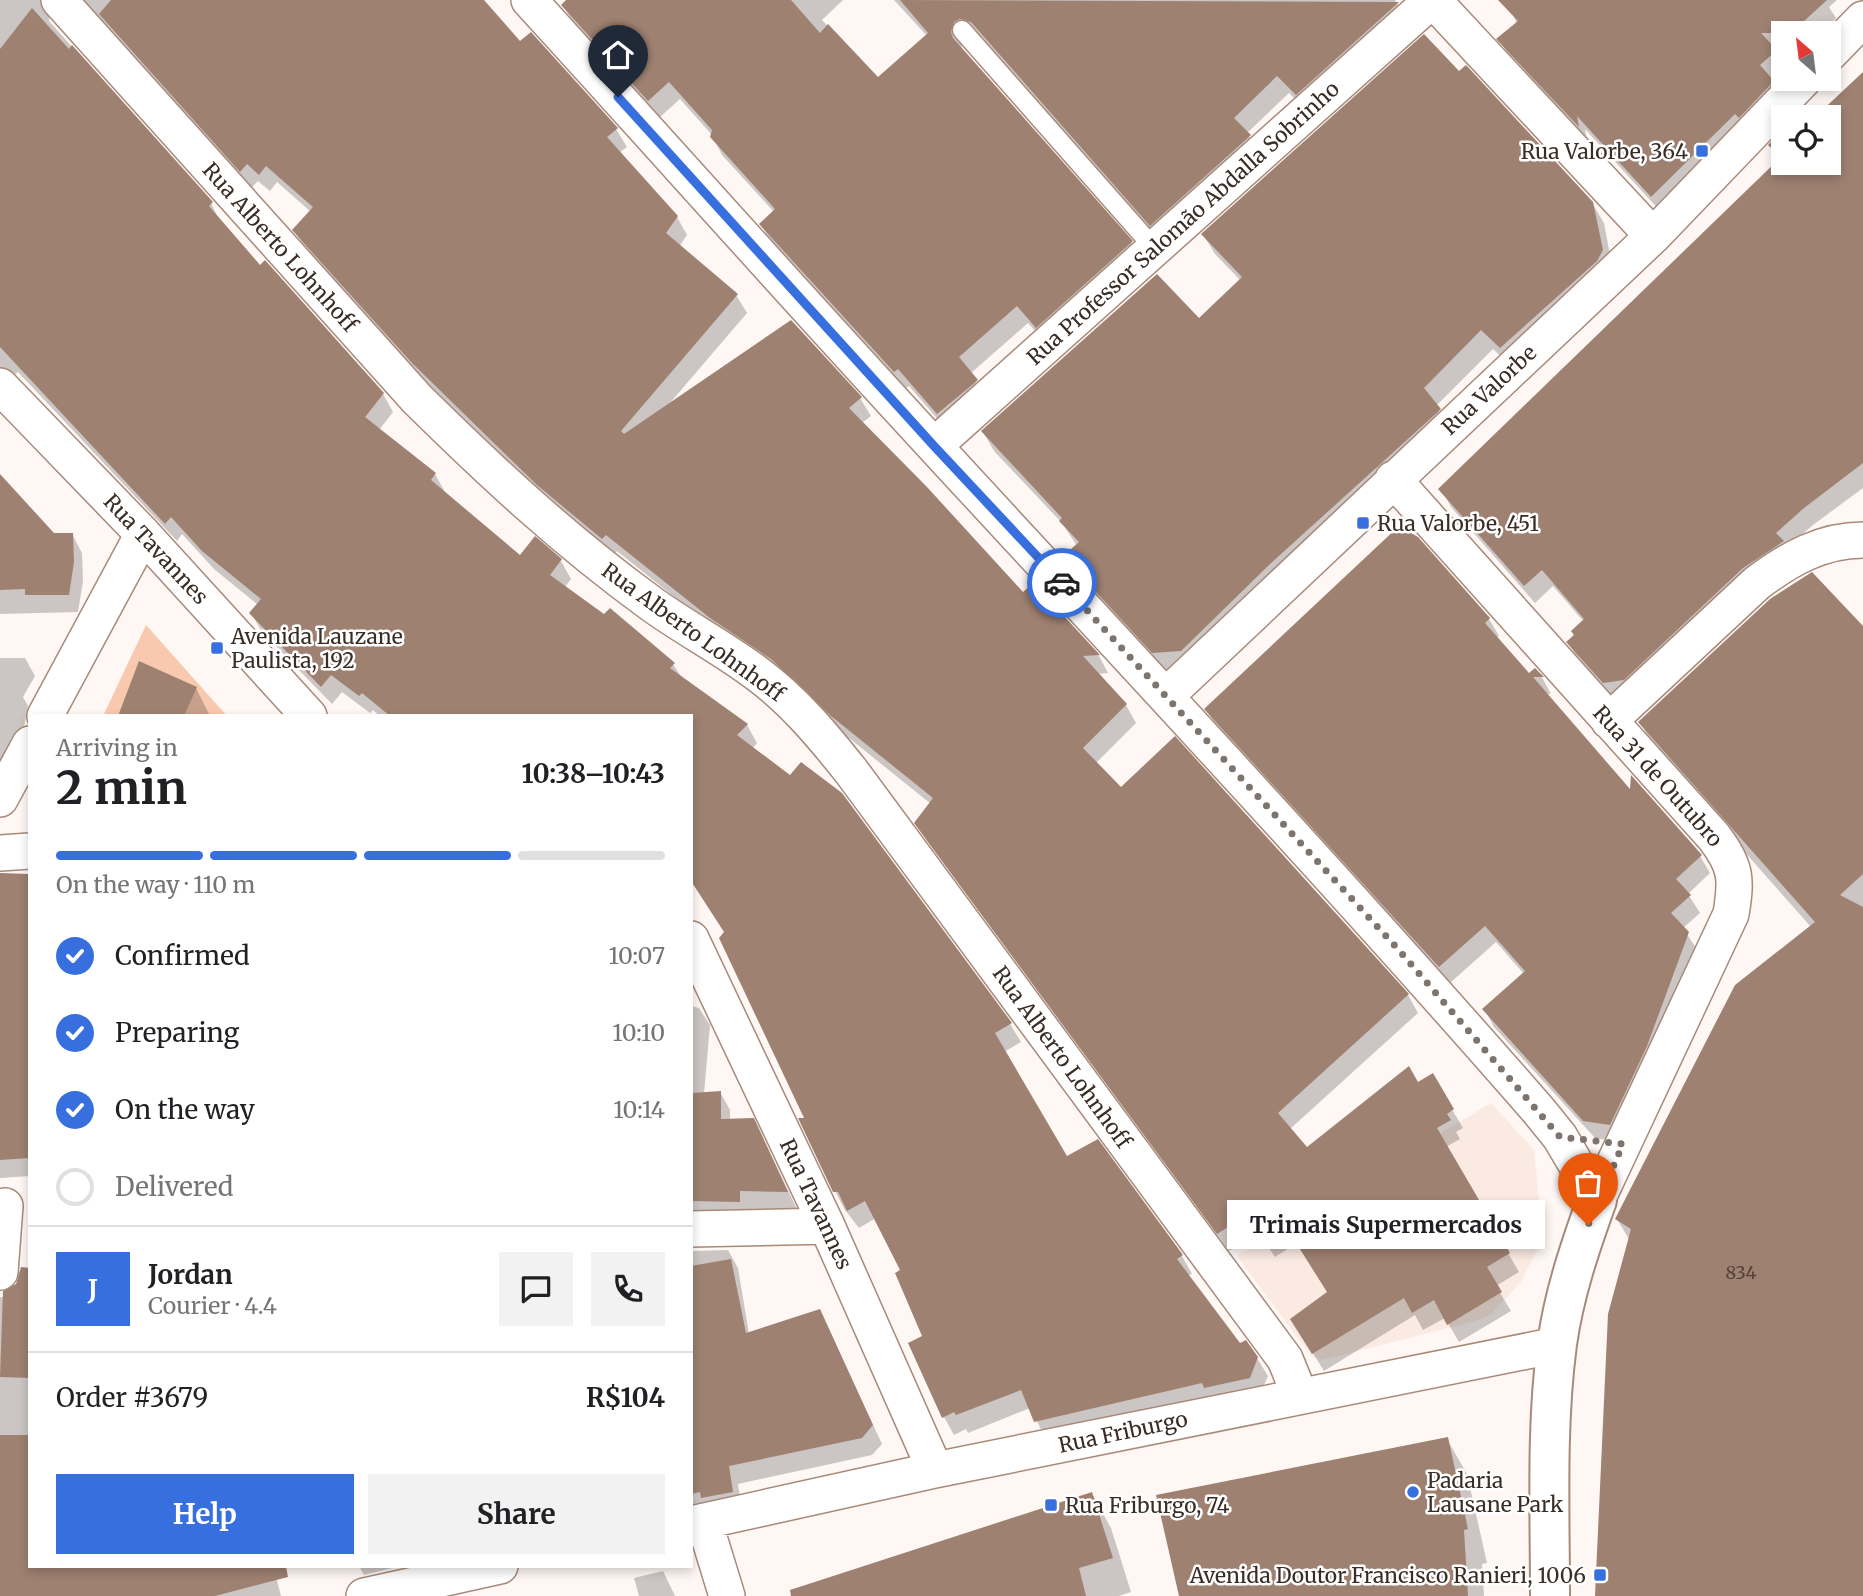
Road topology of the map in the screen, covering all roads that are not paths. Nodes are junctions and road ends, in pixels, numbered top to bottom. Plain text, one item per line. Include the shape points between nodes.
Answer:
1 (59, 0) edge
2 (529, 0) edge
3 (1433, 0) edge
4 (1863, 19) edge
5 (962, 30) dead end
6 (1841, 42) edge
7 (1792, 91) edge
8 (1653, 236) junction
9 (1154, 248) junction
10 (0, 386) edge
11 (934, 446) junction
12 (1394, 479) junction
13 (143, 534) junction
14 (1863, 540) edge
15 (1167, 695) junction
16 (46, 714) edge
17 (307, 714) edge
18 (1609, 721) junction
19 (28, 748) edge
20 (0, 799) edge
21 (28, 851) edge
22 (0, 853) edge
23 (693, 943) edge
24 (1560, 1137) junction
25 (1623, 1144) junction
26 (1597, 1200) junction
27 (12, 1206) edge
28 (827, 1226) junction
29 (693, 1228) edge
30 (0, 1272) edge
31 (1557, 1345) junction
32 (1300, 1396) junction
33 (935, 1470) junction
34 (698, 1523) edge
35 (491, 1568) edge
36 (364, 1596) edge
37 (727, 1596) edge
38 (1550, 1596) edge

1 - 32 street, Rua Alberto Lohnhoff via 417,399 464,445 543,520 650,602 759,675 807,717 1285,1359
2 - 11 street
3 - 8 street
3 - 9 street, Rua Professor Salomão Abdalla Sobrinho
4 - 6 street
5 - 9 lane
7 - 8 street, Rua Valorbe
8 - 12 street, Rua Valorbe
9 - 11 street, Rua Professor Salomão Abdalla Sobrinho
10 - 13 street, Rua Tavannes
11 - 15 street
12 - 15 street, Rua Valorbe
12 - 18 street, Rua 31 de Outubro
13 - 16 street
13 - 17 street, Rua Tavannes
14 - 18 street via 1842,540 1783,564
15 - 24 street via 1397,948
18 - 25 street, Rua 31 de Outubro via 1714,837 1734,868 1735,891 1731,914
19 - 20 street
21 - 22 street
23 - 28 street, Rua Tavannes
24 - 25 street
24 - 26 street
25 - 26 street, Rua 31 de Outubro
26 - 31 street via 1570,1276
27 - 30 street
28 - 29 street
28 - 33 street, Rua Tavannes
31 - 32 street, Rua Friburgo
31 - 38 street via 1549,1466
32 - 33 street, Rua Friburgo
33 - 34 street, Rua Friburgo
34 - 37 street
35 - 36 street

